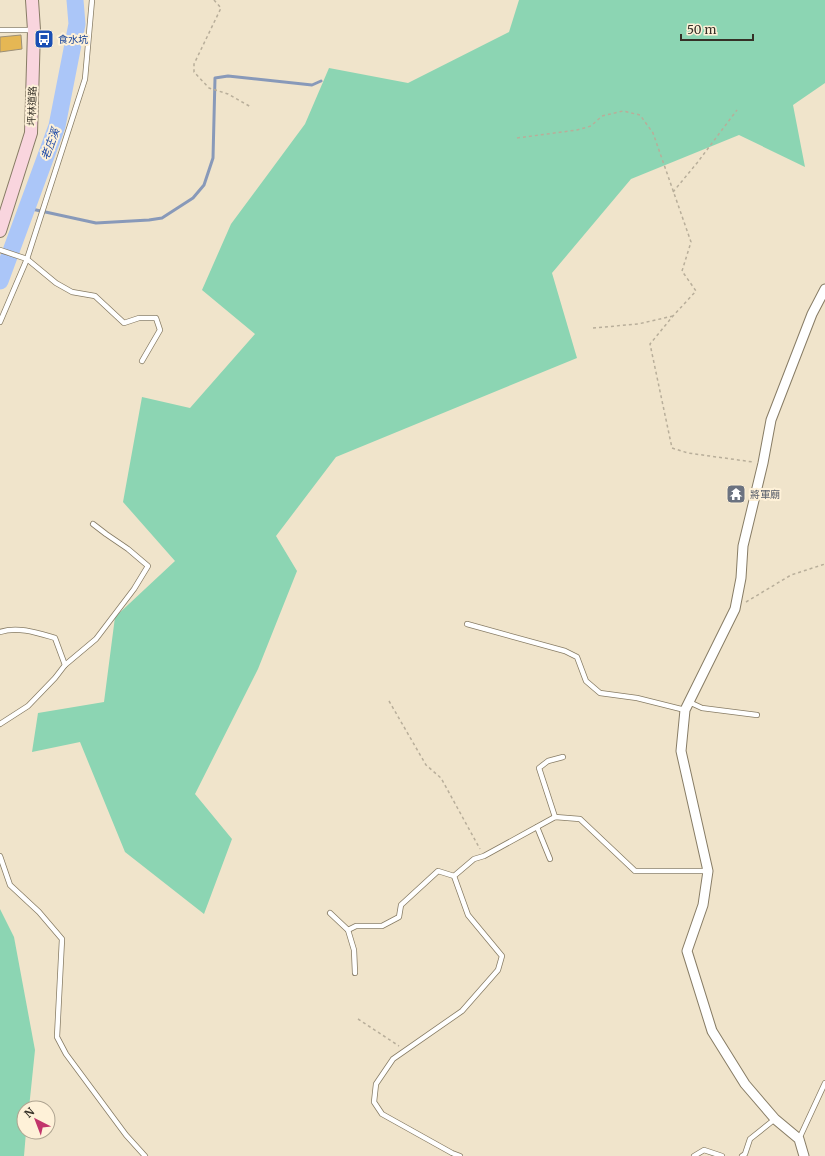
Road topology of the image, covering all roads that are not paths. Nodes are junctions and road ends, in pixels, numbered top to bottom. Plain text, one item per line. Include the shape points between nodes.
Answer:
1 (32, 0) edge
2 (92, 0) edge
3 (0, 30) edge
4 (34, 30) junction
5 (0, 231) edge
6 (0, 250) edge
7 (27, 259) junction
8 (825, 289) edge
9 (0, 322) edge
10 (142, 361) dead end
11 (93, 524) dead end
12 (467, 624) dead end
13 (0, 632) edge
14 (65, 664) junction
15 (687, 706) junction
16 (757, 715) dead end
17 (0, 724) edge
18 (563, 757) dead end
19 (555, 817) junction
20 (537, 827) junction
21 (0, 856) edge
22 (550, 859) dead end
23 (708, 871) junction
24 (454, 876) junction
25 (330, 913) dead end
26 (348, 930) junction
27 (355, 973) dead end
28 (825, 1083) edge
29 (774, 1119) junction
30 (799, 1139) junction
31 (146, 1156) edge
32 (460, 1156) edge
33 (694, 1156) edge
34 (722, 1156) edge
35 (742, 1156) edge
36 (804, 1156) edge

1 - 4 street, 坪林道路
2 - 7 lane via 85,79
3 - 4 lane
4 - 5 street, 坪林道路 via 31,133
6 - 7 lane
7 - 9 lane
7 - 10 lane via 56,283 72,292 95,296 124,323 139,318 156,318 160,330
8 - 15 street via 812,314 771,420 743,546 741,578 735,609
11 - 14 lane via 148,566 96,639
12 - 15 lane via 565,651 577,657 586,681 600,693
13 - 14 lane via 30,631 55,638
14 - 17 lane via 28,706
15 - 16 lane
15 - 23 street via 681,751
18 - 19 lane via 548,761 539,768
19 - 20 lane
19 - 23 lane via 580,820 635,871
20 - 22 lane
20 - 24 lane via 474,859
21 - 31 lane via 10,885 39,912 62,939 56,1037 126,1135
23 - 29 street via 703,905 686,951 712,1031 745,1084
24 - 26 lane via 438,871 400,905 399,918 382,926 356,926
24 - 32 lane via 468,915 502,956 498,970 462,1011 393,1059 376,1084 374,1102 382,1114
25 - 26 lane
26 - 27 lane via 354,950
28 - 30 lane
29 - 30 street
29 - 35 lane via 750,1139
30 - 36 street
33 - 34 lane via 704,1150

